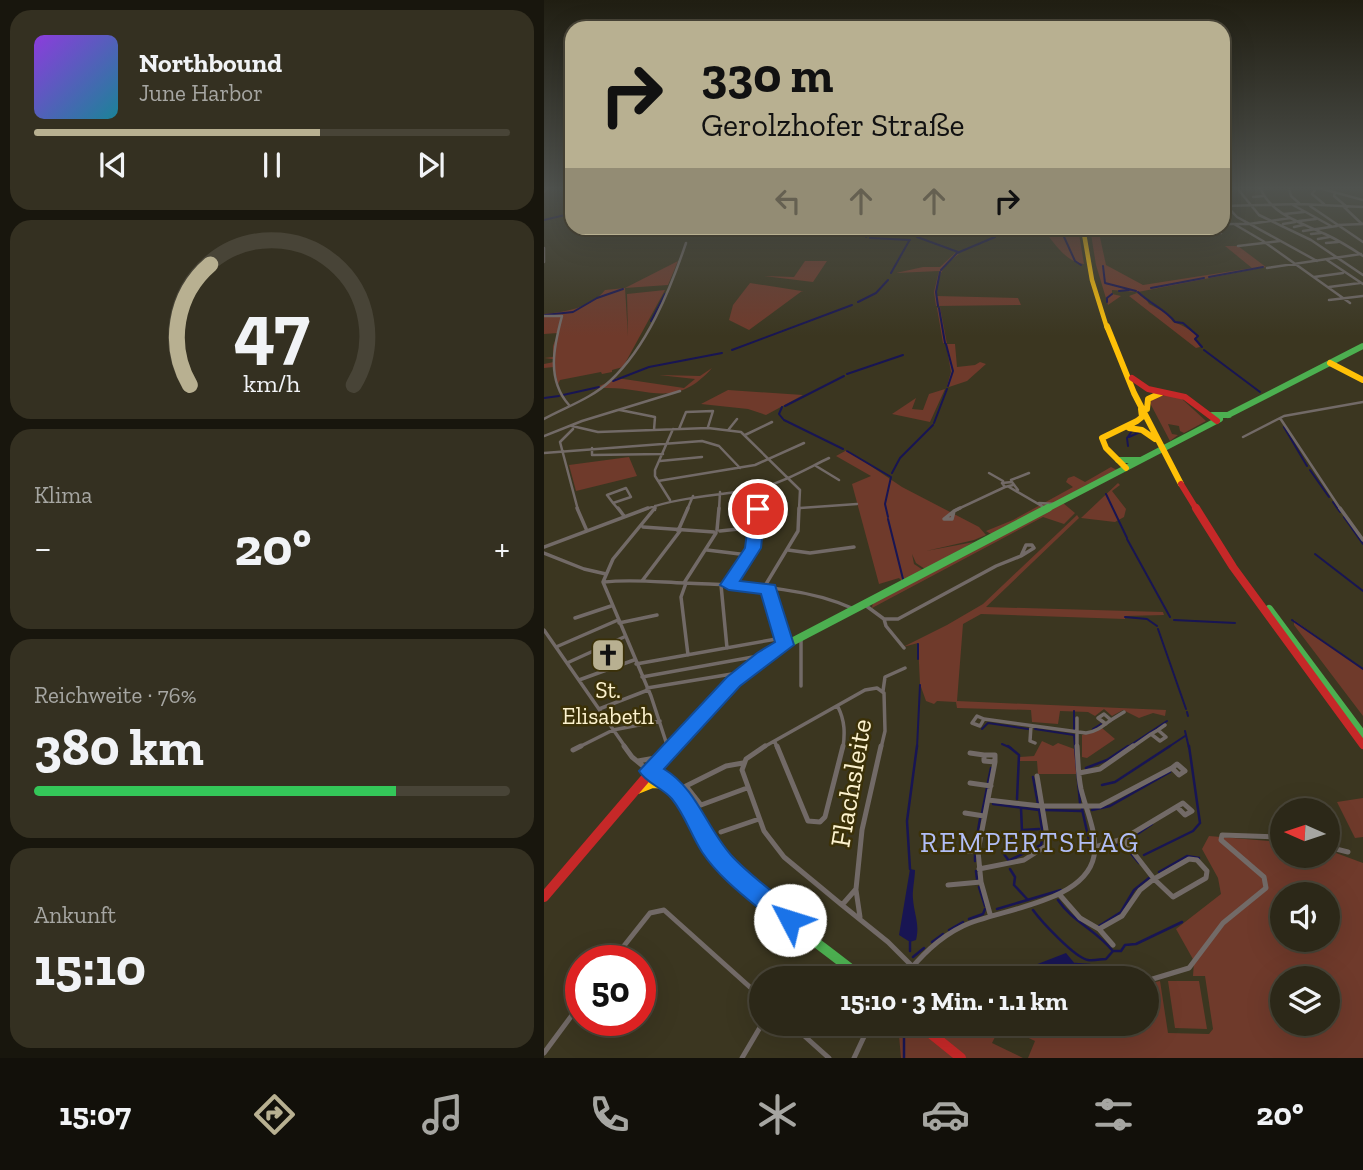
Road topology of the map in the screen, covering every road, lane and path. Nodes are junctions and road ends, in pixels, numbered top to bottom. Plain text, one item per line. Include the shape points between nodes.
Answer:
1 (1087, 237) edge
2 (1255, 237) edge
3 (1275, 237) edge
4 (1305, 237) edge
5 (1329, 237) edge
6 (1331, 237) edge
7 (1318, 239) dead end
8 (1282, 241) junction
9 (1339, 241) junction
10 (686, 243) dead end
11 (1326, 243) dead end
12 (1266, 244) junction
13 (1238, 246) dead end
14 (544, 248) edge
15 (1362, 255) edge
16 (1337, 258) junction
17 (1327, 260) junction
18 (1318, 261) junction
19 (544, 262) edge
20 (1295, 265) junction
21 (1267, 268) dead end
22 (1343, 273) junction
23 (1363, 275) edge
24 (1312, 278) junction
25 (1361, 284) edge
26 (1327, 288) junction
27 (1363, 296) edge
28 (1343, 299) junction
29 (1329, 300) dead end
30 (1350, 303) dead end
31 (1102, 306) junction
32 (544, 316) edge
33 (1363, 346) edge
34 (1330, 363) junction
35 (1319, 368) junction
36 (1341, 368) junction
37 (1132, 378) junction
38 (1363, 380) edge
39 (680, 391) dead end
40 (1169, 393) junction
41 (1363, 402) edge
42 (569, 405) junction
43 (1144, 408) junction
44 (618, 410) junction
45 (1209, 415) junction
46 (1229, 415) junction
47 (1280, 418) junction
48 (544, 419) edge
49 (737, 419) dead end
50 (1217, 421) junction
51 (773, 422) dead end
52 (572, 427) junction
53 (708, 428) junction
54 (1122, 428) junction
55 (673, 429) junction
56 (679, 429) junction
57 (729, 429) junction
58 (654, 430) junction
59 (745, 435) junction
60 (544, 436) edge
61 (1243, 437) dead end
62 (1161, 442) junction
63 (667, 443) junction
64 (804, 443) dead end
65 (593, 448) junction
66 (562, 451) junction
67 (544, 453) edge
68 (663, 454) junction
69 (702, 457) dead end
70 (1170, 457) junction
71 (829, 458) dead end
72 (1116, 458) junction
73 (1141, 460) junction
74 (660, 461) junction
75 (769, 461) junction
76 (816, 466) junction
77 (740, 468) junction
78 (1126, 468) junction
79 (989, 472) dead end
80 (1029, 473) dead end
81 (790, 479) junction
82 (839, 480) dead end
83 (658, 481) junction
84 (1008, 484) junction
85 (758, 488) junction
86 (720, 492) junction
87 (693, 496) junction
88 (669, 500) junction
89 (1037, 502) junction
90 (613, 503) junction
91 (1058, 503) junction
92 (857, 504) dead end
93 (655, 506) junction
94 (800, 508) junction
95 (1047, 509) junction
96 (954, 511) dead end
97 (624, 517) junction
98 (642, 527) junction
99 (757, 527) junction
100 (587, 531) junction
101 (679, 531) junction
102 (717, 532) junction
103 (1363, 540) edge
104 (544, 547) edge
105 (854, 547) dead end
106 (707, 550) junction
107 (788, 550) junction
108 (544, 553) edge
109 (748, 555) junction
110 (1021, 556) dead end
111 (606, 574) junction
112 (642, 581) junction
113 (604, 582) junction
114 (685, 583) junction
115 (721, 585) junction
116 (729, 585) junction
117 (766, 589) junction
118 (864, 604) junction
119 (611, 606) junction
120 (854, 609) junction
121 (657, 615) dead end
122 (575, 618) dead end
123 (884, 619) junction
124 (619, 621) junction
125 (544, 630) edge
126 (624, 637) junction
127 (800, 637) junction
128 (783, 641) junction
129 (556, 647) junction
130 (727, 648) junction
131 (904, 648) dead end
132 (688, 655) junction
133 (766, 655) junction
134 (635, 662) junction
135 (567, 663) junction
136 (905, 668) dead end
137 (744, 672) junction
138 (642, 677) junction
139 (579, 680) junction
140 (801, 686) dead end
141 (647, 689) junction
142 (883, 691) junction
143 (838, 707) junction
144 (599, 709) junction
145 (1124, 712) dead end
146 (1077, 718) dead end
147 (984, 719) dead end
148 (1112, 720) junction
149 (660, 721) junction
150 (1106, 724) junction
151 (1165, 725) dead end
152 (1031, 726) junction
153 (613, 730) junction
154 (1158, 730) junction
155 (1077, 734) junction
156 (1151, 734) junction
157 (1363, 735) edge
158 (775, 741) junction
159 (1035, 743) dead end
160 (1363, 745) edge
161 (573, 750) dead end
162 (666, 753) junction
163 (970, 753) dead end
164 (636, 761) junction
165 (743, 763) junction
166 (1172, 768) dead end
167 (650, 771) junction
168 (1079, 773) junction
169 (1037, 776) dead end
170 (970, 783) dead end
171 (671, 784) junction
172 (991, 786) junction
173 (748, 788) junction
174 (633, 791) junction
175 (988, 800) junction
176 (1042, 806) junction
177 (1086, 807) junction
178 (1177, 807) dead end
179 (965, 813) dead end
180 (984, 816) junction
181 (759, 819) junction
182 (721, 832) dead end
183 (1270, 837) edge
184 (1123, 839) junction
185 (1094, 847) junction
186 (1340, 850) edge
187 (959, 851) dead end
188 (978, 851) junction
189 (1348, 852) dead end
190 (979, 869) junction
191 (1154, 879) junction
192 (981, 882) junction
193 (948, 885) dead end
194 (856, 889) junction
195 (1059, 894) junction
196 (544, 897) edge
197 (842, 905) junction
198 (990, 914) junction
199 (860, 919) junction
200 (1099, 929) junction
201 (624, 945) edge
202 (1113, 945) dead end
203 (848, 966) edge
204 (911, 966) edge
205 (913, 966) edge
206 (1159, 977) edge
207 (749, 986) edge
208 (565, 1025) edge
209 (755, 1036) edge
210 (804, 1036) edge
211 (864, 1036) edge
212 (934, 1036) edge
213 (544, 1053) edge
214 (742, 1058) edge
215 (829, 1058) edge
216 (854, 1058) edge
217 (961, 1058) edge

1 - 31 main road
2 - 12 street
3 - 8 street
4 - 16 street
5 - 7 street
6 - 9 street
8 - 12 street
8 - 18 street
9 - 11 street
9 - 15 street
10 - 42 street via 625,365 610,382
12 - 13 street
12 - 20 street
14 - 19 street
15 - 16 street
16 - 17 street
16 - 23 street
17 - 18 street
17 - 22 street
18 - 20 street
20 - 21 street
20 - 24 street
22 - 24 street
22 - 25 street
24 - 26 street
25 - 26 street
26 - 28 street
27 - 28 street
28 - 29 street
28 - 30 street
31 - 37 main road
31 - 43 main road
32 - 42 street via 562,316 552,353 560,395
33 - 34 main road
34 - 35 main road
34 - 36 main road
35 - 36 main road
35 - 46 main road
36 - 38 main road
37 - 40 main road via 1143,387
37 - 43 main road
39 - 44 street
40 - 43 main road via 1150,397
40 - 45 main road via 1185,397
41 - 47 street
42 - 48 street
43 - 54 main road via 1140,421
43 - 62 main road
44 - 52 street
44 - 58 street via 655,417
45 - 46 main road
45 - 50 main road
46 - 50 main road
47 - 61 street
47 - 103 street
49 - 57 street
50 - 73 main road
51 - 59 street
52 - 58 street
52 - 60 street
52 - 66 street via 561,440
53 - 56 street
53 - 56 street via 713,411 690,410
53 - 57 street
54 - 62 main road via 1142,430
54 - 72 main road via 1102,438
55 - 56 street
55 - 58 street
55 - 63 street
57 - 59 street
59 - 75 street
62 - 70 main road
63 - 65 street
63 - 68 street
63 - 77 street via 714,443
64 - 75 street
65 - 66 street
65 - 68 street via 592,455
66 - 67 street
66 - 100 street
68 - 74 street
69 - 74 street
70 - 157 main road via 1253,585
70 - 160 main road via 1255,597
71 - 76 street
72 - 73 main road
72 - 78 main road
73 - 78 main road
74 - 83 street via 655,471
75 - 77 street
75 - 81 street
76 - 81 street
76 - 82 street
77 - 83 street
78 - 91 main road
79 - 84 street
80 - 84 street
81 - 85 street
81 - 94 street via 800,490
83 - 88 street
84 - 89 street
84 - 96 street
85 - 86 street
85 - 99 street
86 - 87 street
86 - 102 street
87 - 88 street
87 - 101 street
88 - 93 street
89 - 91 street
89 - 95 street
90 - 90 street via 631,497 626,488 607,493
90 - 97 street
91 - 95 main road
92 - 94 street
93 - 97 street
93 - 98 street
94 - 107 street via 798,531
95 - 118 main road
97 - 100 street
98 - 101 street
98 - 111 street via 613,559
99 - 102 street
99 - 109 street
100 - 104 street
101 - 102 street
101 - 112 street
102 - 106 street
105 - 107 street via 810,553
106 - 109 street
106 - 114 street
107 - 117 street
108 - 111 street
109 - 116 street
110 - 123 street via 904,617
111 - 113 street
112 - 113 street
112 - 114 street
113 - 119 street
114 - 115 street
114 - 132 street via 681,597
115 - 116 street
115 - 130 street
116 - 117 street
117 - 120 street
117 - 128 street
118 - 120 main road
118 - 123 street
119 - 122 street
119 - 124 street
120 - 127 main road
121 - 124 street
123 - 131 street
124 - 126 street
124 - 129 street
125 - 129 street
126 - 134 street
126 - 135 street
127 - 128 main road
127 - 140 street
128 - 130 street
128 - 133 main road
129 - 135 street
130 - 132 street
132 - 134 street
133 - 137 main road
133 - 138 street
134 - 138 street
134 - 139 street
135 - 139 street
136 - 142 street via 885,677
137 - 141 street
137 - 162 main road
138 - 141 street
139 - 144 street
141 - 144 street
141 - 149 street
142 - 143 street, Flachsleite via 869,689
142 - 194 street, Flachsleite via 885,731 862,830
143 - 158 street, Flachsleite
143 - 158 street via 844,715 844,733 825,817 820,822 808,821
144 - 153 street
145 - 148 street
146 - 155 street
147 - 152 street
148 - 150 street
148 - 150 street via 1104,714 1098,718
149 - 153 street
149 - 162 street
150 - 155 street
151 - 154 street
152 - 155 street
152 - 159 street via 1030,741
153 - 161 street
153 - 164 street
154 - 156 street
154 - 156 street via 1166,737 1160,741
155 - 168 street
156 - 168 street via 1100,769
158 - 165 street, Flachsleite
162 - 164 street
162 - 167 main road
163 - 172 street via 995,755
164 - 167 street
165 - 173 street
165 - 173 street, Flachsleite via 726,766 686,786 701,806
166 - 177 street via 1107,804
167 - 171 main road
167 - 174 main road
168 - 177 street
169 - 176 street
170 - 172 street
171 - 174 main road via 652,783
171 - 203 main road via 725,864
172 - 175 street
173 - 181 street
174 - 196 main road
175 - 176 street
175 - 180 street
176 - 177 street
176 - 190 street via 1044,848 1001,866
177 - 185 street
178 - 184 street
179 - 180 street
180 - 188 street
181 - 182 street
181 - 197 street via 784,857
183 - 206 street via 1222,835 1227,846 1264,877 1266,888 1223,923 1189,968
184 - 185 street
184 - 191 street
185 - 195 street via 1094,862 1087,876
186 - 189 street
187 - 188 street
188 - 190 street
190 - 192 street
191 - 191 street via 1189,859 1197,860 1207,871 1206,878 1173,897
191 - 200 street via 1137,892 1126,913
192 - 193 street
192 - 198 street
194 - 197 street
194 - 199 street, Flachsleite
195 - 198 street
195 - 200 street via 1080,918
197 - 199 street
198 - 205 street via 944,936
199 - 204 street
200 - 202 street
201 - 207 street via 655,909 668,913
208 - 213 street
209 - 214 street
210 - 215 street
211 - 216 street
212 - 217 main road

